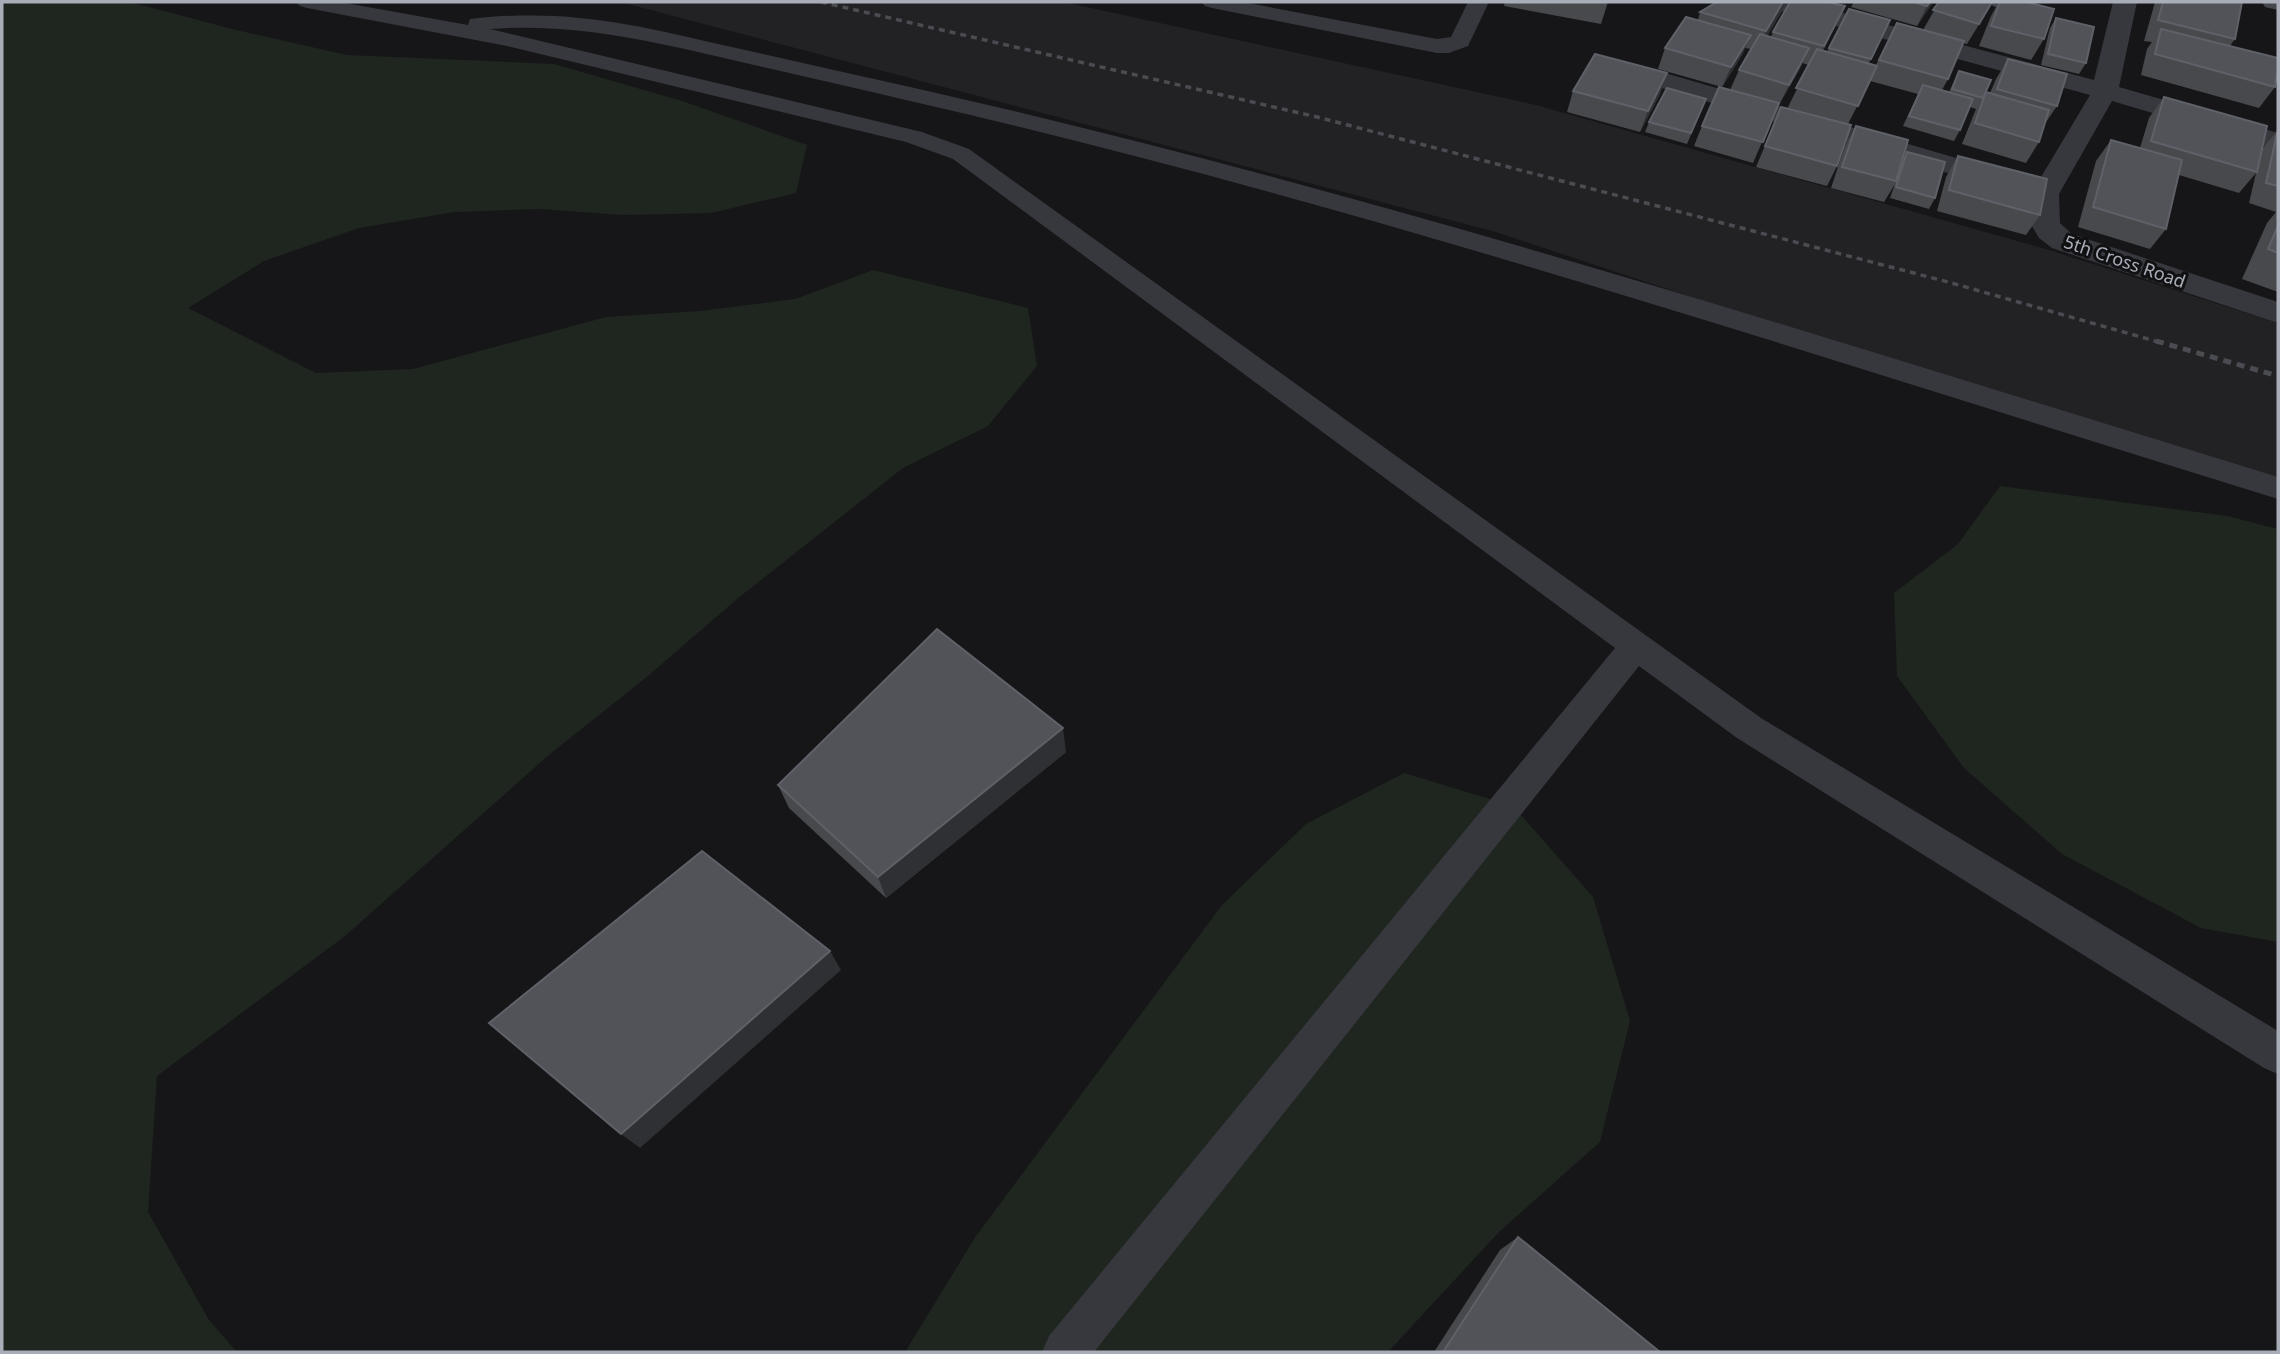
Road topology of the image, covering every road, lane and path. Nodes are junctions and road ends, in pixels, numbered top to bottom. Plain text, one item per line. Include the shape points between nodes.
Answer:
1 (307, 2) edge
2 (1212, 2) edge
3 (1478, 2) edge
4 (1775, 2) edge
5 (2125, 2) edge
6 (444, 28) junction
7 (1616, 67) edge
8 (2105, 91) junction
9 (2278, 142) edge
10 (2045, 194) junction
11 (2278, 313) edge
12 (2278, 488) edge
13 (1636, 646) junction
14 (2278, 1054) edge
15 (1065, 1352) edge

1 - 6 lane
2 - 3 lane via 1437,46 1460,41
4 - 8 street
5 - 8 street
6 - 12 lane via 530,19 593,23 1015,118 1337,203
6 - 13 lane via 901,133 961,154
7 - 10 street
8 - 9 street
8 - 10 street
10 - 11 street, 5th Cross Road via 2046,223 2062,241
13 - 14 lane via 1749,728
13 - 15 lane

